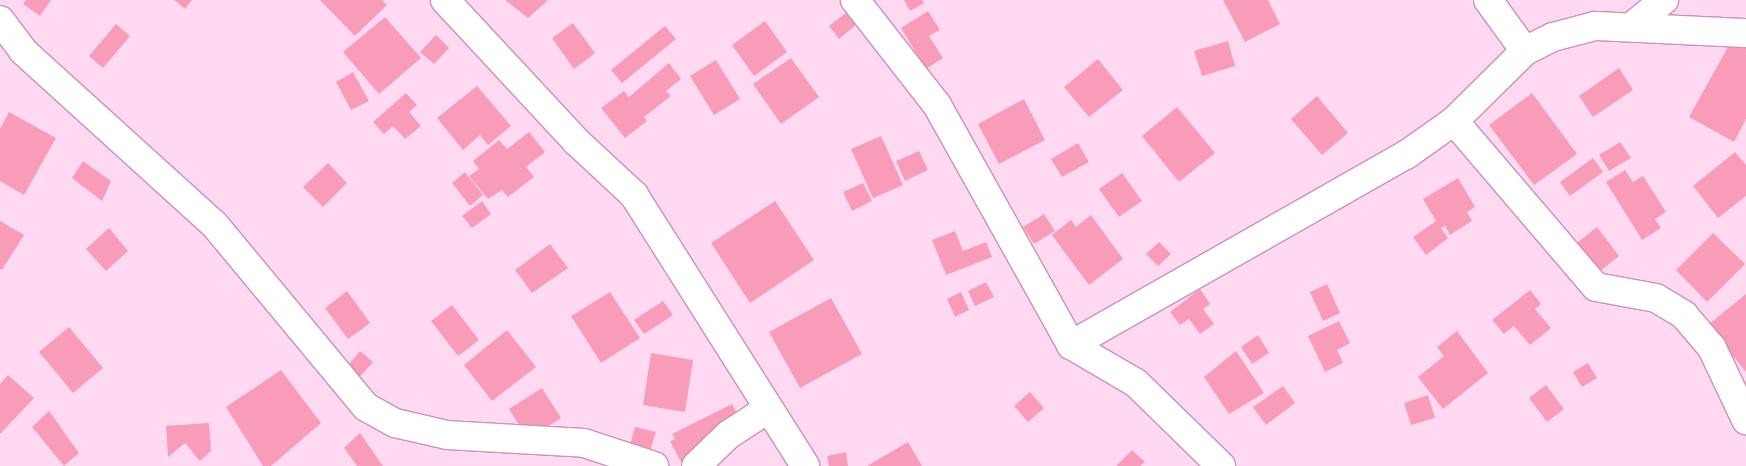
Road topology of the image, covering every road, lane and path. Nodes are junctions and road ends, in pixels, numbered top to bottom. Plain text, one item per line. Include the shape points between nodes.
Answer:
1 (445, 0) edge
2 (855, 0) edge
3 (1488, 0) edge
4 (1664, 0) edge
5 (0, 20) edge
6 (1631, 27) junction
7 (1746, 33) edge
8 (1525, 51) junction
9 (1454, 121) junction
10 (1071, 345) junction
11 (768, 409) junction
12 (1746, 420) edge
13 (654, 466) edge
14 (696, 466) edge
15 (805, 466) edge
16 (1220, 466) edge

1 - 11 street via 577,142 634,195
2 - 10 street via 937,105
3 - 8 street
4 - 6 street
5 - 13 street via 23,51 214,224 366,407 396,423 447,435 584,444
6 - 7 street
6 - 8 street via 1595,26 1553,37
8 - 9 street
9 - 10 street via 1406,155
9 - 12 street via 1596,287 1656,298 1684,314 1712,348
10 - 16 street via 1136,383
11 - 14 street via 728,435
11 - 15 street

